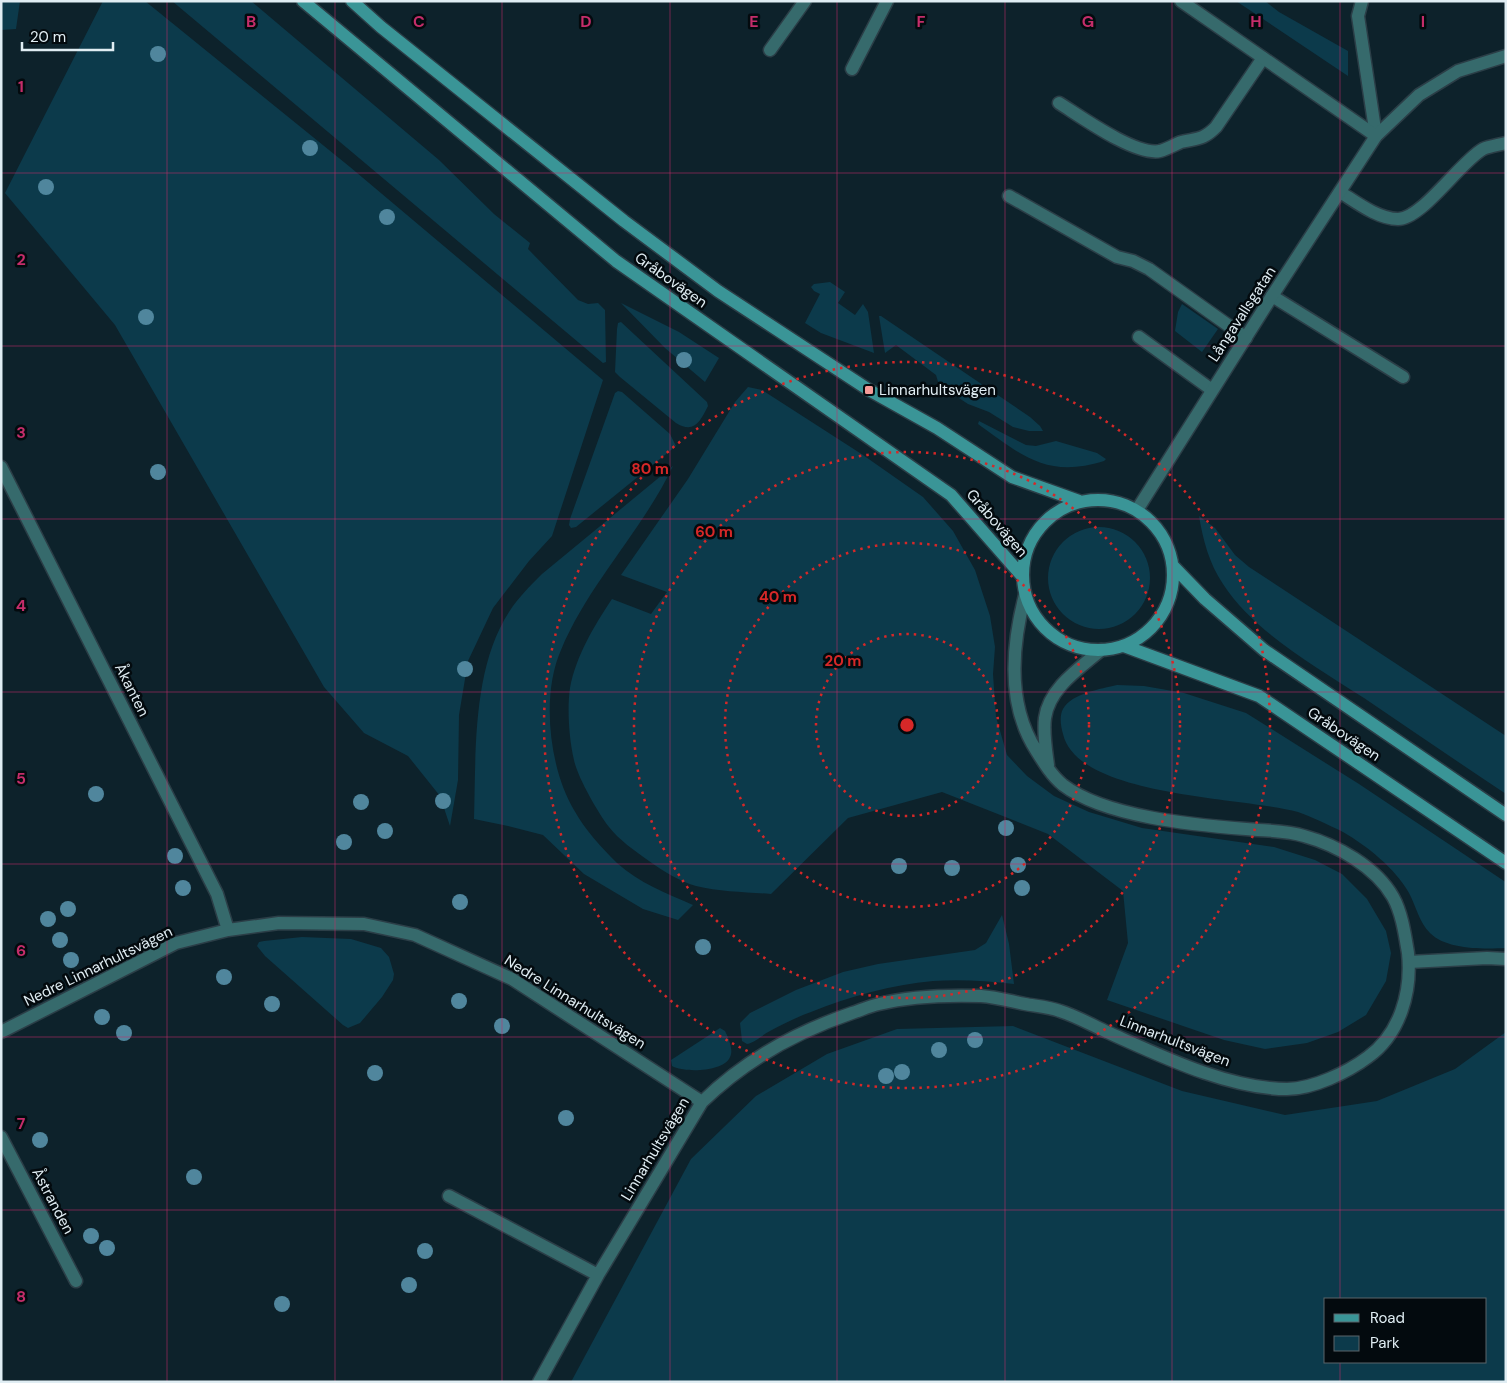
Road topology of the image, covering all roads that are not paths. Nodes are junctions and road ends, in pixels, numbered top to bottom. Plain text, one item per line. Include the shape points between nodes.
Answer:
1 (303, 1) edge
2 (352, 1) edge
3 (805, 1) edge
4 (887, 1) edge
5 (1181, 1) edge
6 (1362, 1) edge
7 (770, 50) dead end
8 (1506, 56) edge
9 (1263, 58) junction
10 (852, 69) dead end
11 (1059, 103) dead end
12 (1376, 136) junction
13 (1506, 143) edge
14 (1340, 192) junction
15 (1009, 196) dead end
16 (1272, 296) junction
17 (1139, 337) dead end
18 (1246, 338) junction
19 (1403, 376) dead end
20 (1212, 390) junction
21 (1, 467) edge
22 (1079, 501) junction
23 (1137, 510) junction
24 (1174, 566) junction
25 (1023, 577) junction
26 (1026, 595) junction
27 (1124, 646) junction
28 (1102, 650) junction
29 (1049, 770) junction
30 (1506, 815) edge
31 (1506, 863) edge
32 (228, 930) junction
33 (1506, 960) edge
34 (1409, 962) junction
35 (1, 1032) edge
36 (702, 1102) junction
37 (1, 1137) edge
38 (449, 1196) dead end
39 (598, 1275) junction
40 (76, 1281) dead end
41 (539, 1382) edge

1 - 25 main road, Gråbovägen via 616,261 951,495
2 - 22 main road, Gråbovägen via 624,220 718,291 869,390 937,428 1012,477
3 - 7 street
4 - 10 street
5 - 9 street
6 - 12 street via 1358,16
8 - 12 street, Långavallsgatan via 1458,71 1419,95
9 - 11 street via 1206,137 1159,151 1125,143
9 - 12 street
12 - 14 street, Långavallsgatan
13 - 14 street via 1484,149 1418,211 1399,219 1375,214
14 - 16 street, Långavallsgatan
15 - 18 street via 1116,257 1149,269
16 - 18 street, Långavallsgatan
16 - 19 street
17 - 20 street
18 - 20 street, Långavallsgatan
20 - 23 street, Långavallsgatan
21 - 32 street, Åkanten via 217,894
22 - 23 main road, Gråbovägen via 1109,500
22 - 25 main road, Gråbovägen via 1063,507 1038,529 1029,544
23 - 24 main road, Gråbovägen via 1162,534
24 - 27 main road, Gråbovägen via 1174,580 1166,608 1148,631
24 - 30 main road, Gråbovägen via 1205,600 1264,650
25 - 26 main road, Gråbovägen
26 - 28 main road, Gråbovägen via 1036,618 1054,636 1076,647
26 - 29 street, Linnarhultsvägen via 1018,621 1016,689 1029,740
27 - 28 main road, Gråbovägen
27 - 31 main road, Gråbovägen via 1259,696
28 - 29 street via 1064,683 1052,700 1045,717
29 - 34 street, Linnarhultsvägen via 1064,785 1112,808 1199,825 1303,835 1335,848 1363,865 1393,897 1406,937
32 - 35 street, Nedre Linnarhultsvägen via 176,943
32 - 36 street, Nedre Linnarhultsvägen via 280,923 364,924 415,935 512,979
33 - 34 street
34 - 36 street, Linnarhultsvägen via 1402,1013 1376,1052 1357,1066 1327,1080 1291,1089 1251,1086 1206,1074 1059,1011 985,996 936,996 880,1004 823,1022 744,1066
36 - 39 street, Linnarhultsvägen
37 - 40 street, Åstranden
38 - 39 street
39 - 41 street, Linnarhultsvägen

